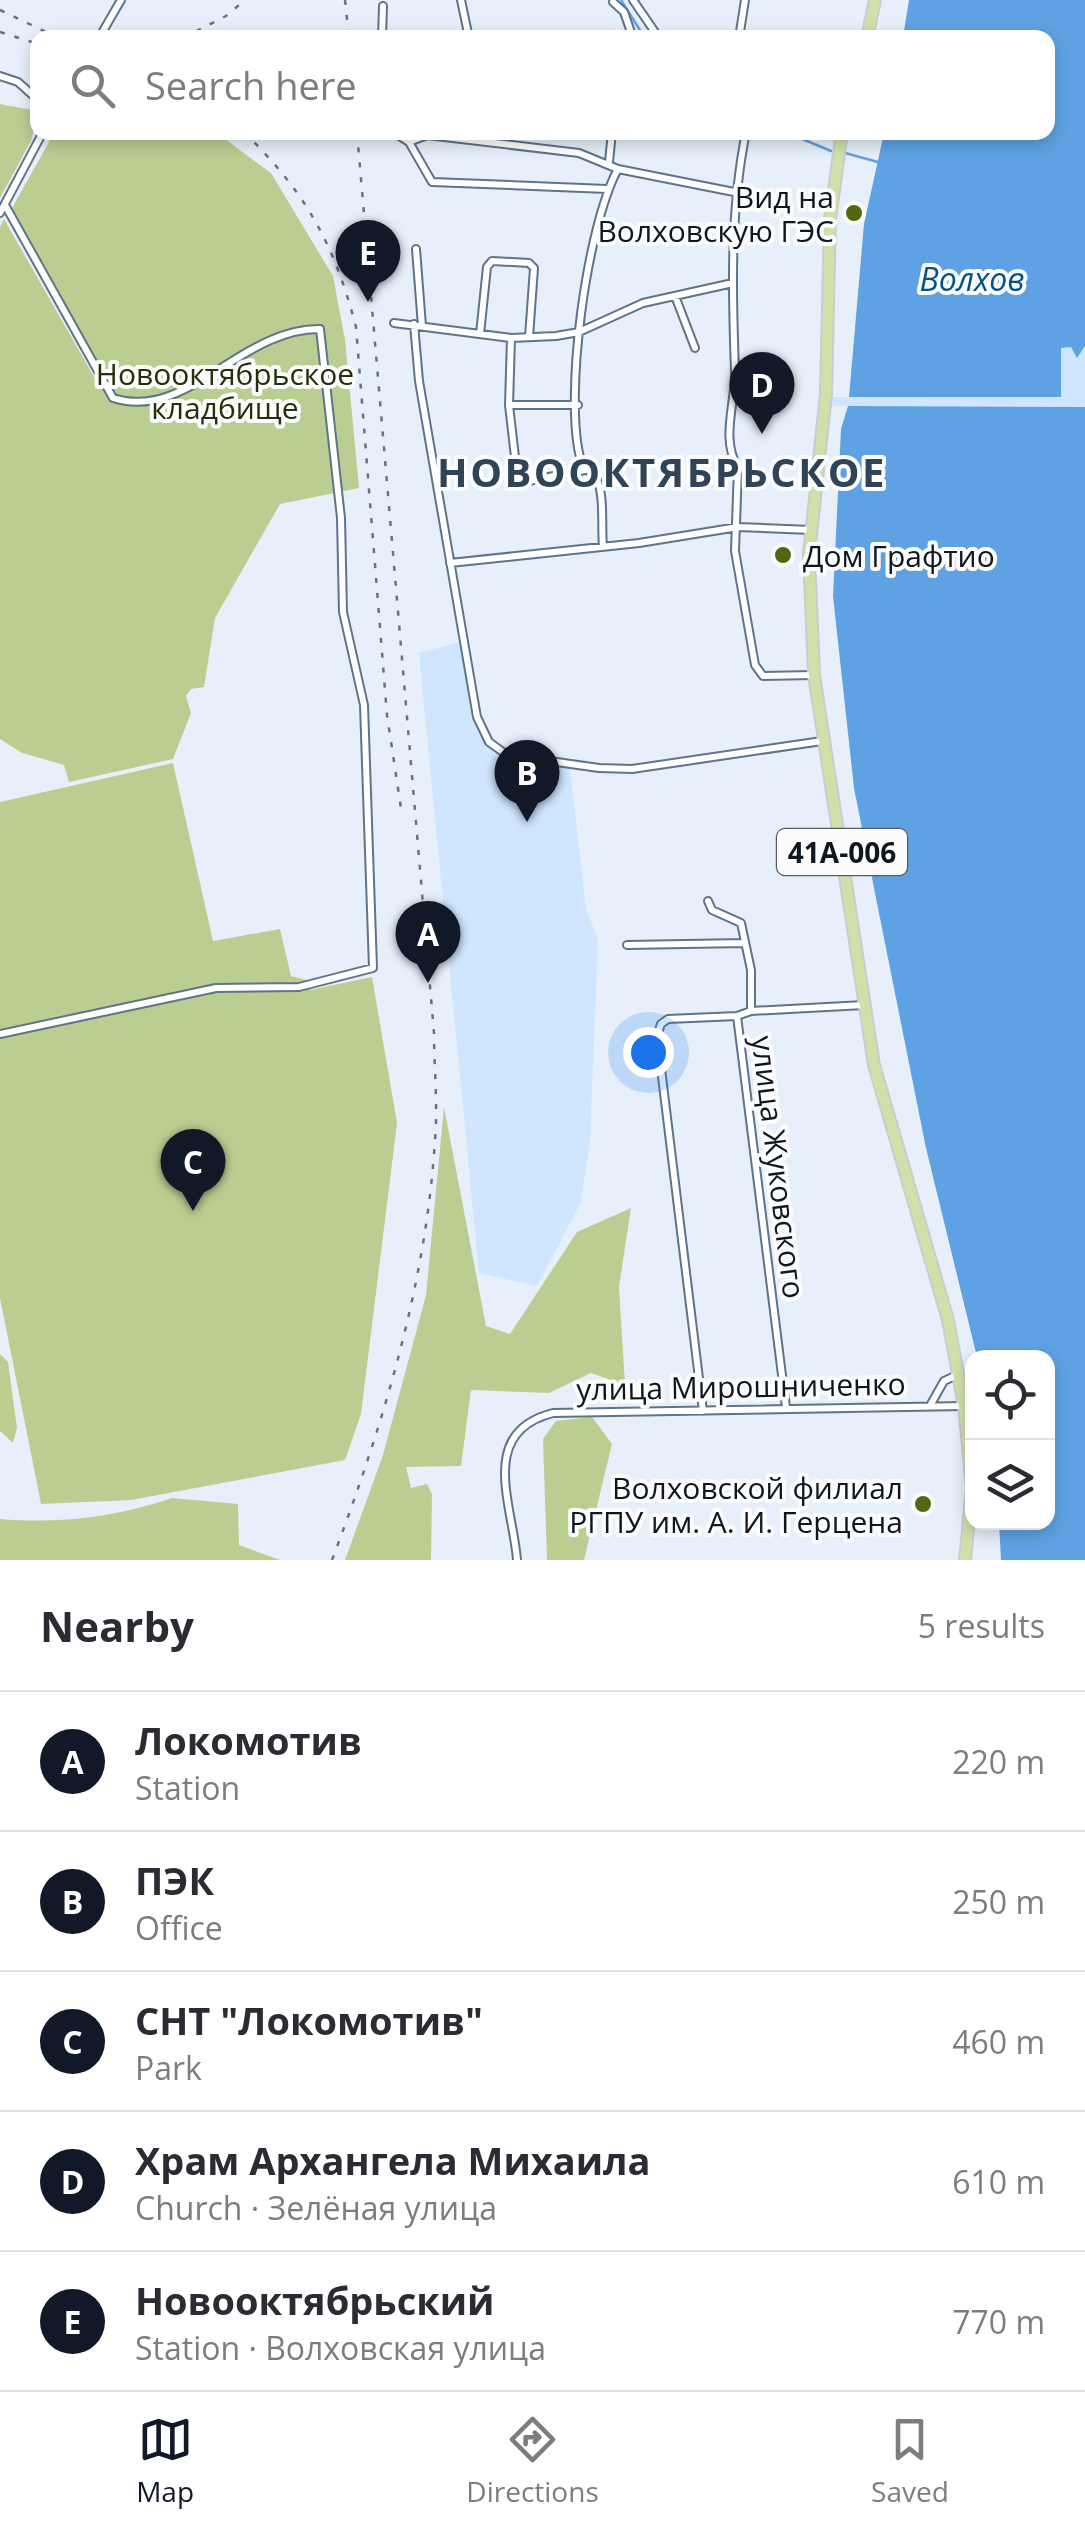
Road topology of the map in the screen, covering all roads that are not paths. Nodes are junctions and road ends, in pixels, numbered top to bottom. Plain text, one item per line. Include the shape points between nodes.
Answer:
1 (122, 0) edge
2 (461, 0) edge
3 (632, 0) edge
4 (745, 0) edge
5 (875, 0) edge
6 (612, 2) edge
7 (384, 6) dead end
8 (104, 30) edge
9 (382, 30) edge
10 (467, 30) edge
11 (630, 30) edge
12 (653, 30) edge
13 (740, 30) edge
14 (869, 30) edge
15 (0, 76) edge
16 (30, 93) edge
17 (39, 140) edge
18 (407, 140) edge
19 (415, 140) edge
20 (491, 140) edge
21 (611, 140) edge
22 (744, 140) edge
23 (841, 140) edge
24 (410, 142) junction
25 (609, 162) junction
26 (618, 168) junction
27 (607, 189) junction
28 (734, 192) junction
29 (5, 205) junction
30 (0, 213) edge
31 (416, 250) dead end
32 (732, 283) junction
33 (676, 296) junction
34 (394, 323) dead end
35 (418, 325) junction
36 (579, 332) junction
37 (480, 334) junction
38 (529, 337) junction
39 (510, 338) junction
40 (695, 348) dead end
41 (509, 405) junction
42 (578, 405) junction
43 (586, 470) junction
44 (738, 528) junction
45 (810, 530) junction
46 (603, 546) junction
47 (450, 562) junction
48 (814, 675) junction
49 (822, 740) junction
50 (708, 901) dead end
51 (744, 943) junction
52 (626, 945) dead end
53 (866, 1004) junction
54 (750, 1011) junction
55 (737, 1016) junction
56 (0, 1034) edge
57 (958, 1374) junction
58 (932, 1404) junction
59 (964, 1406) junction
60 (786, 1407) junction
61 (703, 1410) junction
62 (517, 1560) edge
63 (965, 1560) edge

1 - 8 street
2 - 10 street
3 - 12 street
4 - 13 street
5 - 14 main road
6 - 11 street
7 - 9 street
15 - 16 street
17 - 29 street
18 - 24 street
19 - 24 street
20 - 25 street
21 - 25 street
22 - 28 street
23 - 45 main road, 41А-006 via 830,219 826,394
24 - 27 street via 432,182
25 - 26 street
26 - 27 street
26 - 28 street
27 - 36 street via 589,254
28 - 32 street
29 - 30 street
29 - 56 street via 113,398 155,403 283,332 320,329 341,518 342,599 364,705 372,968 299,986 216,988
31 - 35 street
32 - 33 street
32 - 44 street via 735,371 729,412
33 - 36 street
33 - 40 street
34 - 35 street
35 - 37 street
35 - 47 street
36 - 38 street
36 - 42 street
37 - 38 street via 492,261 534,268
37 - 39 street
38 - 39 street
39 - 41 street
41 - 42 street
41 - 43 street via 518,483
42 - 43 street
43 - 46 street via 598,482
44 - 45 street
44 - 46 street
44 - 48 street via 734,551 756,665 763,676
45 - 48 main road, 41А-006
46 - 47 street
47 - 49 street via 477,717 489,742 507,755 632,769
48 - 49 main road, 41А-006
49 - 53 main road, 41А-006
50 - 51 street via 712,910 740,923
51 - 52 street
51 - 54 street, улица Жуковского
53 - 54 street
53 - 57 main road, 41А-006 via 880,1092
54 - 55 street, улица Жуковского
55 - 60 street, улица Жуковского
55 - 61 street via 682,1016 660,1024
57 - 58 street via 944,1382
57 - 59 main road, 41А-006
58 - 59 street, улица Мирошниченко
58 - 60 street, улица Мирошниченко
59 - 63 main road, 41А-006 via 972,1488
60 - 61 street, улица Мирошниченко
61 - 62 street, улица Мирошниченко via 553,1412 521,1427 503,1461

